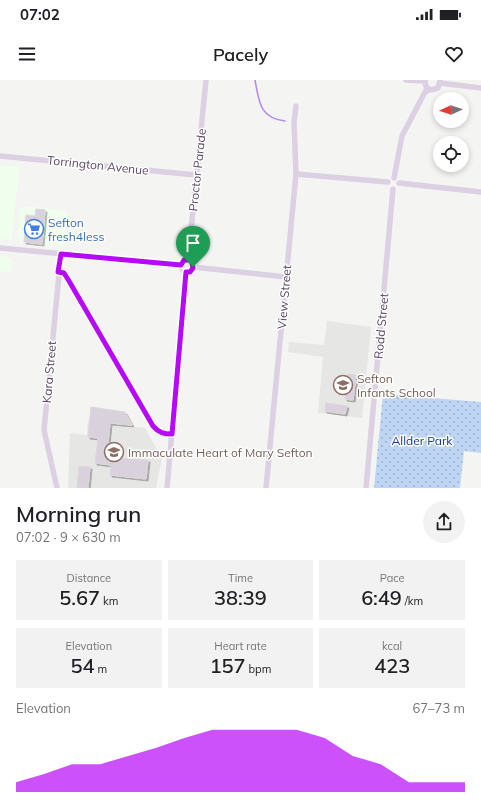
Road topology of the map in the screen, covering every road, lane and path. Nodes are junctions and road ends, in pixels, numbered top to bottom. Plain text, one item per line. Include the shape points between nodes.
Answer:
1 (206, 80) edge
2 (406, 80) edge
3 (425, 81) edge
4 (440, 82) edge
5 (481, 88) edge
6 (429, 90) junction
7 (296, 106) dead end
8 (0, 156) edge
9 (296, 174) junction
10 (196, 175) junction
11 (394, 178) junction
12 (388, 182) junction
13 (399, 184) junction
14 (393, 189) junction
15 (481, 192) edge
16 (0, 248) edge
17 (61, 254) junction
18 (188, 260) junction
19 (181, 265) junction
20 (193, 267) junction
21 (58, 272) junction
22 (186, 272) junction
23 (286, 277) junction
24 (172, 434) junction
25 (57, 488) edge
26 (167, 488) edge
27 (266, 488) edge
28 (366, 488) edge

1 - 10 street, Proctor Parade
2 - 3 street
3 - 6 street
4 - 5 street
4 - 6 street via 436,90
6 - 11 street via 402,136
7 - 9 street, View Street
8 - 10 street, Torrington Avenue
9 - 12 street
9 - 23 street, View Street
10 - 18 street, Proctor Parade
11 - 12 street
11 - 13 street
12 - 14 street
13 - 14 street
13 - 15 street
14 - 28 street, Rodd Street
16 - 17 street
17 - 19 street
17 - 21 street, Kara Street
18 - 19 street via 182,261
18 - 20 street via 192,262
19 - 22 street via 182,270
20 - 22 street via 190,272
20 - 23 street
21 - 24 street via 64,273 69,281 153,426 164,434
21 - 25 street, Kara Street via 44,430
22 - 24 street
23 - 27 street, View Street
24 - 26 street

